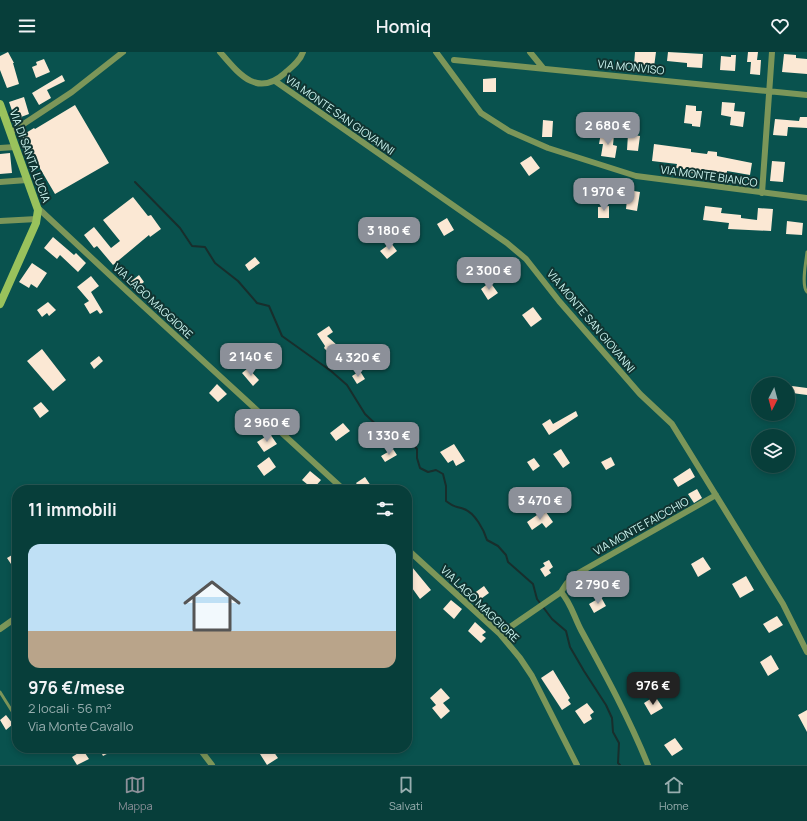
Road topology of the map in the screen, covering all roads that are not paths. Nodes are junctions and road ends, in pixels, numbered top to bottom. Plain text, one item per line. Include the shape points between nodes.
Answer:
1 (123, 52) edge
2 (220, 52) edge
3 (303, 52) edge
4 (436, 52) edge
5 (530, 52) edge
6 (772, 52) edge
7 (454, 60) dead end
8 (543, 68) junction
9 (275, 82) junction
10 (770, 92) junction
11 (807, 95) edge
12 (0, 104) edge
13 (10, 133) junction
14 (15, 146) junction
15 (0, 148) edge
16 (27, 180) junction
17 (0, 182) edge
18 (762, 193) junction
19 (807, 198) edge
20 (38, 208) junction
21 (37, 219) junction
22 (0, 221) edge
23 (807, 252) edge
24 (807, 292) edge
25 (0, 304) edge
26 (339, 485) edge
27 (716, 495) junction
28 (412, 554) edge
29 (561, 592) junction
30 (12, 621) edge
31 (0, 629) edge
32 (500, 634) junction
33 (807, 652) edge
34 (0, 692) edge
35 (12, 711) edge
36 (203, 753) edge
37 (212, 765) edge
38 (577, 765) edge
39 (648, 765) edge

1 - 13 street via 72,92
2 - 9 street via 250,81 263,84
3 - 9 street via 297,62
4 - 18 street, VIA MONTE BIANCO via 482,113 527,140 568,156 636,176
5 - 8 street
6 - 10 street
7 - 8 street, VIA MONVISO
8 - 10 street, VIA MONVISO
9 - 27 street, VIA MONTE SAN GIOVANNI via 522,254 640,394 672,424
10 - 11 street, VIA MONVISO
10 - 18 street
12 - 13 street, VIA DI SANTA LUCIA
13 - 14 street, VIA DI SANTA LUCIA
14 - 15 street
14 - 16 street, VIA DI SANTA LUCIA
16 - 17 street
16 - 20 street, VIA DI SANTA LUCIA
18 - 19 street, VIA MONTE BIANCO
20 - 21 street, VIA DI SANTA LUCIA
20 - 26 street, VIA LAGO MAGGIORE
21 - 22 street
21 - 25 street, VIA DI SANTA LUCIA
23 - 24 lane via 804,283
27 - 29 street, VIA MONTE FAICCHIO via 575,575
27 - 33 street, VIA MONTE SAN GIOVANNI via 787,611
28 - 32 street, VIA LAGO MAGGIORE
29 - 32 street, VIA MONTE FAICCHIO
29 - 39 street via 570,603 576,621 634,732
30 - 31 street
32 - 38 street, VIA LAGO MAGGIORE via 528,669
34 - 35 lane
36 - 37 street

